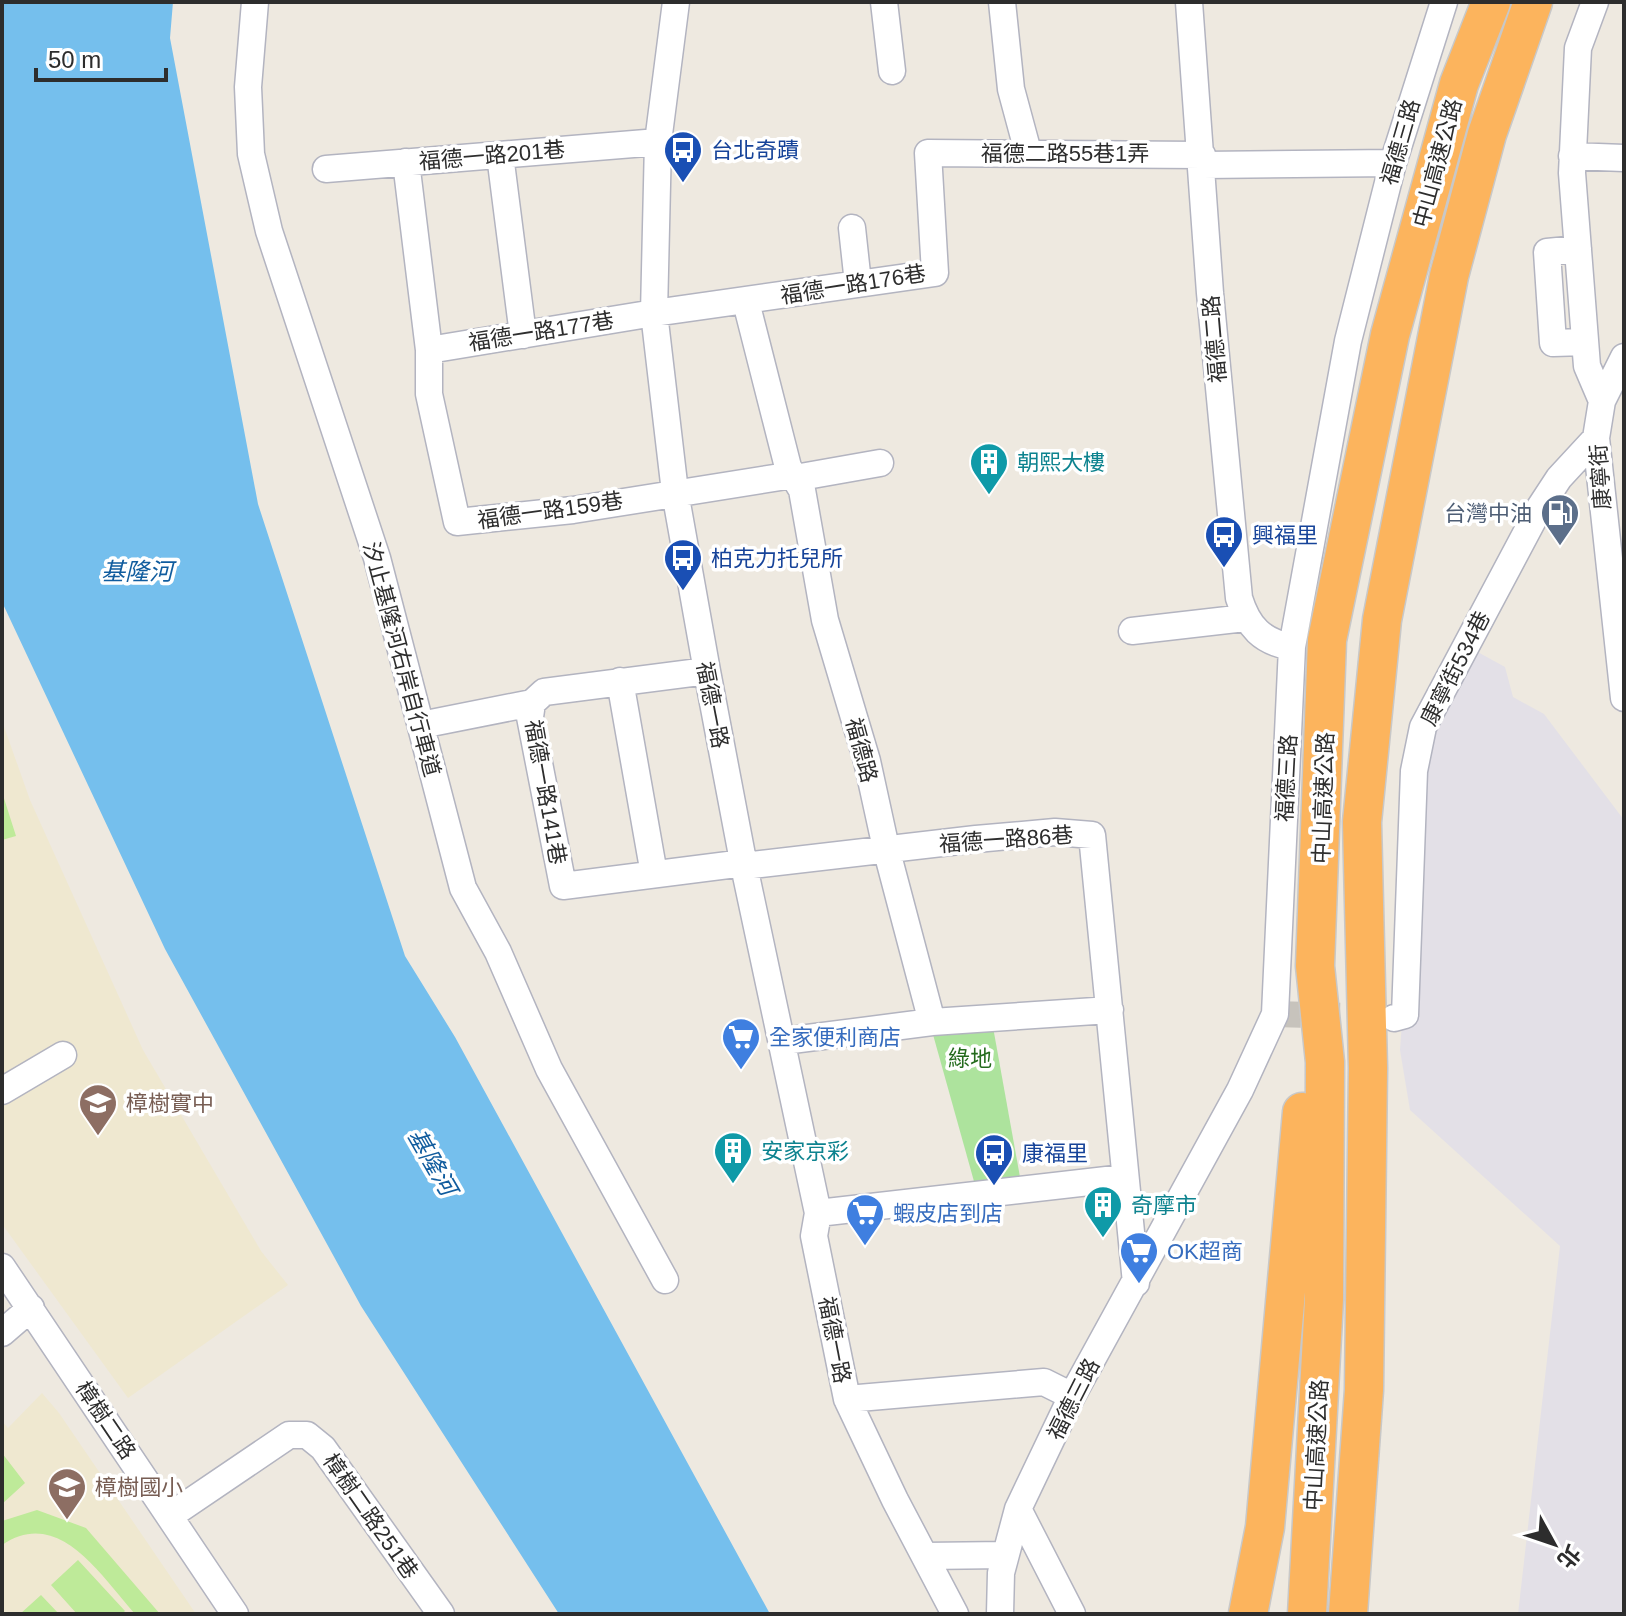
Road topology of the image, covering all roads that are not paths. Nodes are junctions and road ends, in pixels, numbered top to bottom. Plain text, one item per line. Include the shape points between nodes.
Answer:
1 (255, 2) edge
2 (884, 2) edge
3 (1002, 2) edge
4 (1189, 2) edge
5 (1444, 2) edge
6 (1491, 2) edge
7 (1533, 2) edge
8 (1554, 2) edge
9 (1595, 2) edge
10 (671, 8) edge
11 (892, 71) dead end
12 (658, 142) junction
13 (1028, 152) junction
14 (928, 153) joint
15 (500, 155) junction
16 (1572, 156) junction
17 (1624, 158) edge
18 (1202, 160) junction
19 (406, 162) junction
20 (1393, 163) junction
21 (326, 169) dead end
22 (1467, 212) junction
23 (852, 228) dead end
24 (1578, 249) junction
25 (858, 283) junction
26 (746, 302) junction
27 (1582, 309) junction
28 (1551, 311) junction
29 (654, 313) junction
30 (523, 335) junction
31 (1585, 342) junction
32 (429, 350) junction
33 (1624, 357) edge
34 (1602, 401) junction
35 (1596, 438) junction
36 (880, 463) dead end
37 (794, 477) junction
38 (675, 492) junction
39 (1616, 570) edge
40 (1245, 618) junction
41 (1132, 631) dead end
42 (1292, 647) junction
43 (707, 671) junction
44 (620, 681) junction
45 (1624, 698) edge
46 (532, 703) junction
47 (431, 723) dead end
48 (886, 848) junction
49 (744, 865) junction
50 (654, 874) junction
51 (1315, 966) junction
52 (1110, 1010) junction
53 (1394, 1018) dead end
54 (932, 1022) junction
55 (784, 1041) junction
56 (63, 1055) dead end
57 (2, 1091) edge
58 (1124, 1178) junction
59 (818, 1213) junction
60 (2, 1267) edge
61 (665, 1280) dead end
62 (1136, 1283) junction
63 (31, 1308) junction
64 (2, 1333) edge
65 (1072, 1396) junction
66 (847, 1399) junction
67 (1018, 1509) junction
68 (171, 1515) junction
69 (1005, 1555) junction
70 (925, 1556) junction
71 (235, 1614) edge
72 (441, 1614) edge
73 (955, 1614) edge
74 (1000, 1614) edge
75 (1072, 1614) edge
76 (1248, 1614) edge
77 (1307, 1614) edge
78 (1348, 1614) edge

1 - 61 street, 汐止基隆河右岸自行車道 via 248,87 251,154 269,231 377,558 463,888 563,1097
2 - 11 street
3 - 13 street via 1011,89
4 - 18 street, 福德二路
5 - 20 street, 福德三路
6 - 51 highway, 中山高速公路 via 1459,84 1390,335 1327,640
7 - 22 highway, 中山高速公路 via 1487,134
8 - 22 highway
9 - 16 street via 1579,40
10 - 12 street, 福德一路
12 - 15 street, 福德一路201巷
12 - 29 street, 福德一路
13 - 14 street, 福德二路55巷1弄
13 - 18 street, 福德二路55巷1弄
14 - 25 street, 福德一路176巷 via 935,273
15 - 19 street, 福德一路201巷
15 - 30 street
16 - 17 street
16 - 24 street
18 - 20 street, 福德二路55巷1弄
18 - 40 street, 福德二路 via 1213,324
19 - 21 street, 福德一路201巷
19 - 32 street
20 - 42 street, 福德三路 via 1348,341
22 - 78 highway, 中山高速公路 via 1437,332 1382,620 1362,822 1368,1068 1364,1390
23 - 25 street
24 - 27 street
24 - 28 street via 1547,252
25 - 26 street, 福德一路176巷
26 - 29 street, 福德一路176巷
26 - 37 street, 福德路
27 - 28 street
27 - 31 street
28 - 31 street via 1553,343
29 - 30 street, 福德一路177巷
29 - 38 street, 福德一路
30 - 32 street, 福德一路177巷
31 - 34 street via 1587,366
32 - 38 street, 福德一路159巷 via 429,394 457,522
33 - 34 street, 康寧街
34 - 35 street, 康寧街
35 - 39 street, 康寧街
35 - 53 street, 康寧街534巷 via 1540,507 1423,727 1414,771 1405,1015
36 - 37 street
37 - 38 street
37 - 48 street, 福德路 via 802,490 825,620 867,761
38 - 43 street, 福德一路
39 - 45 street, 康寧街
40 - 41 street
40 - 42 street via 1272,644
42 - 62 street, 福德三路 via 1275,1014
43 - 44 street, 福德一路141巷
43 - 49 street, 福德一路
44 - 46 street, 福德一路141巷 via 544,692
44 - 50 street
46 - 47 street, 福德一路141巷
46 - 50 street, 福德一路141巷 via 530,717 563,886
48 - 49 street, 福德一路86巷
48 - 52 street, 福德一路86巷 via 1055,832 1092,835
48 - 54 street, 福德路
49 - 50 street, 福德一路141巷
49 - 55 street, 福德一路
51 - 76 highway via 1265,1527
51 - 77 highway, 中山高速公路 via 1325,1062 1324,1299
52 - 54 street
52 - 58 street, 福德一路86巷
54 - 55 street
55 - 59 street, 福德一路
56 - 57 street
58 - 59 street
58 - 62 street, 福德一路86巷
59 - 66 street, 福德一路 via 814,1236
60 - 63 street, 樟樹二路
62 - 65 street, 福德三路
63 - 64 street
63 - 68 street, 樟樹二路
65 - 66 street, 福德一路 via 1044,1382
65 - 67 street, 福德三路
66 - 70 street, 福德一路
67 - 69 street, 福德三路
67 - 75 street
68 - 71 street, 樟樹二路
68 - 72 street, 樟樹二路251巷 via 289,1435 307,1435 323,1448
69 - 70 street
69 - 74 street, 福德三路
70 - 73 street, 福德一路

